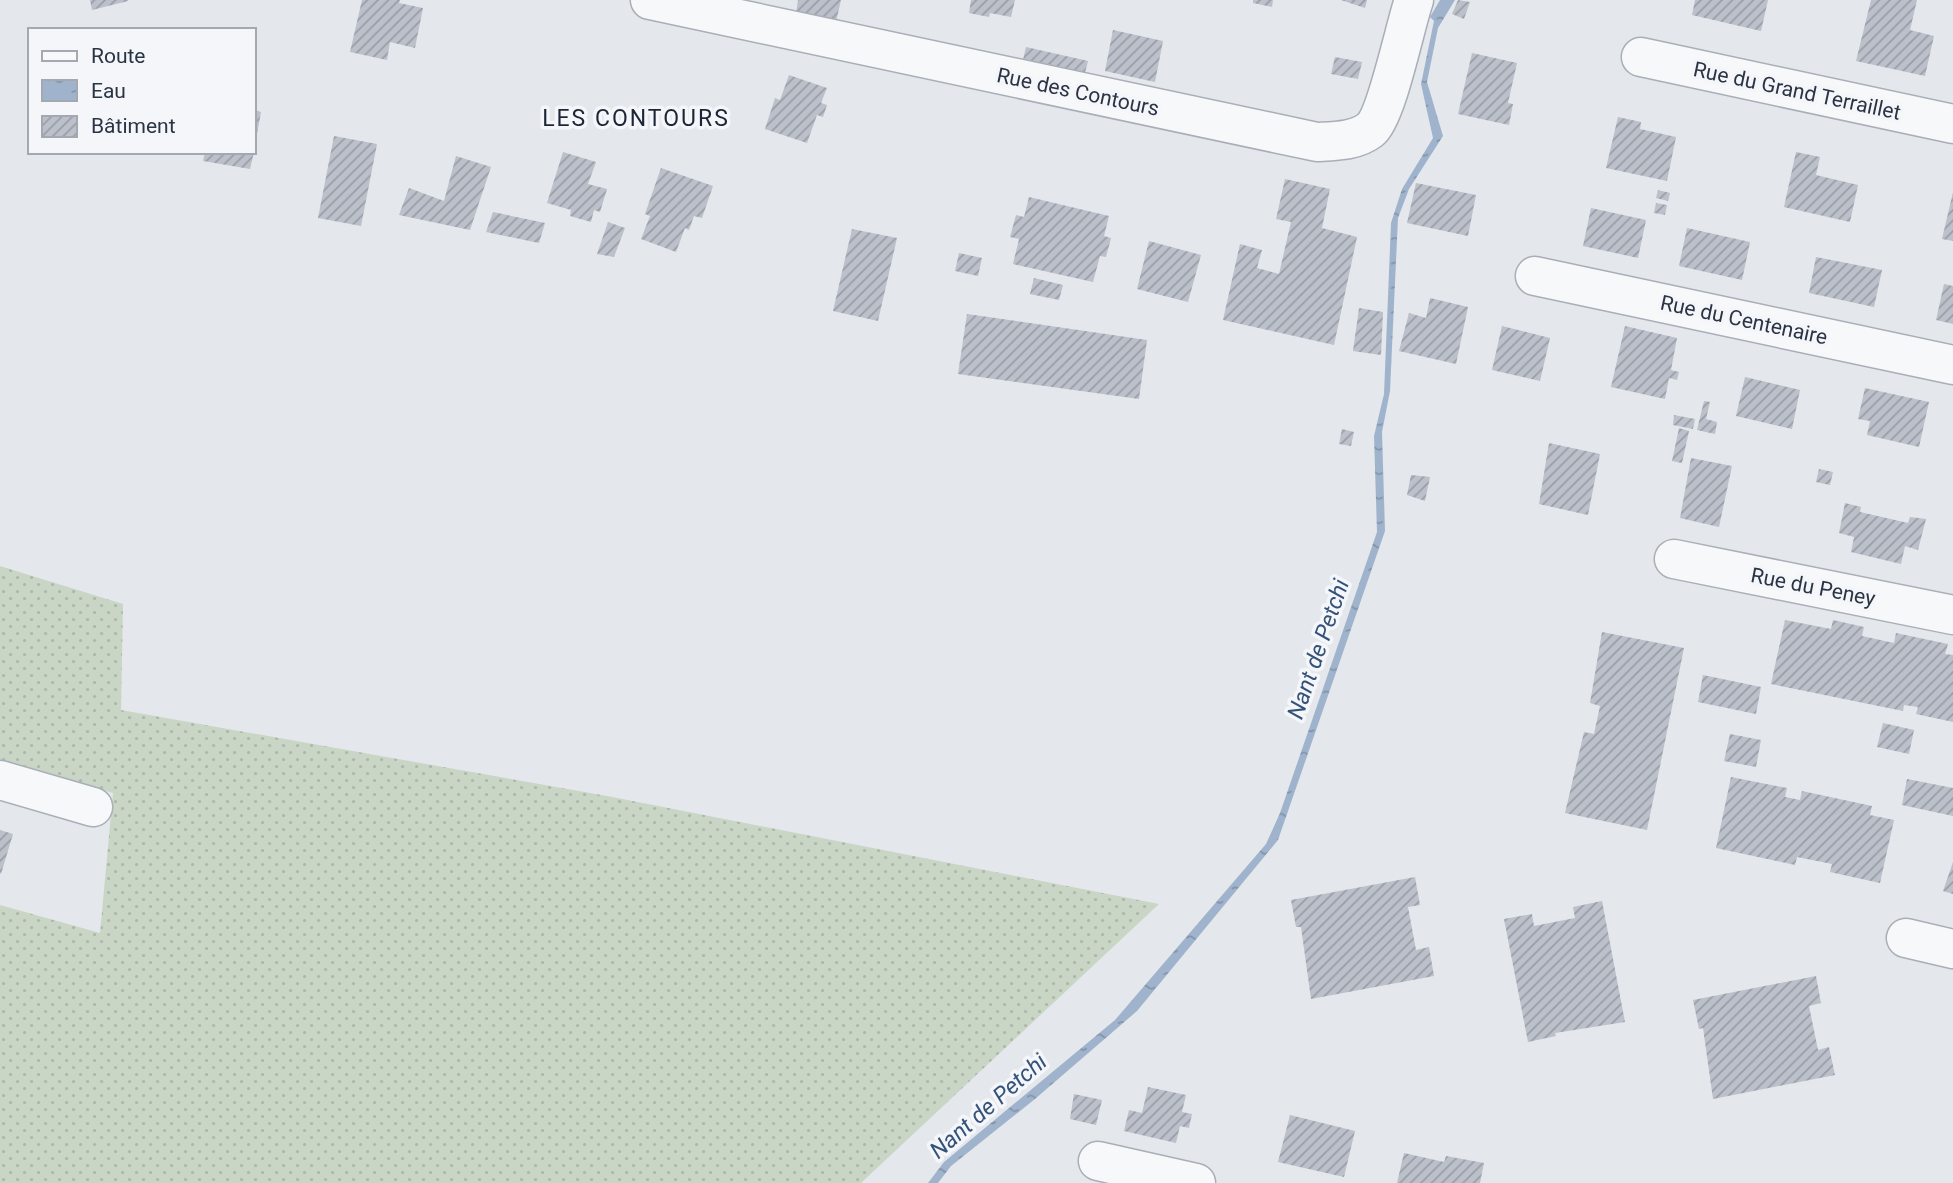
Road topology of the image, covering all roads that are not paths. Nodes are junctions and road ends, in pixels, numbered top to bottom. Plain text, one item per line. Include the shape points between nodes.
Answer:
1 (650, 0) edge
2 (1414, 0) edge
3 (1641, 57) dead end
4 (1953, 124) edge
5 (1535, 276) dead end
6 (1953, 365) edge
7 (1674, 559) dead end
8 (1953, 615) edge
9 (0, 779) edge
10 (93, 807) dead end
11 (1906, 938) dead end
12 (1953, 949) edge
13 (1098, 1161) dead end
14 (1196, 1183) edge

1 - 2 street, Rue des Contours via 1317,142 1350,139 1372,129 1384,107
3 - 4 street, Rue du Grand Terraillet
5 - 6 street, Rue du Centenaire
7 - 8 street, Rue du Peney
9 - 10 street
11 - 12 street
13 - 14 street

